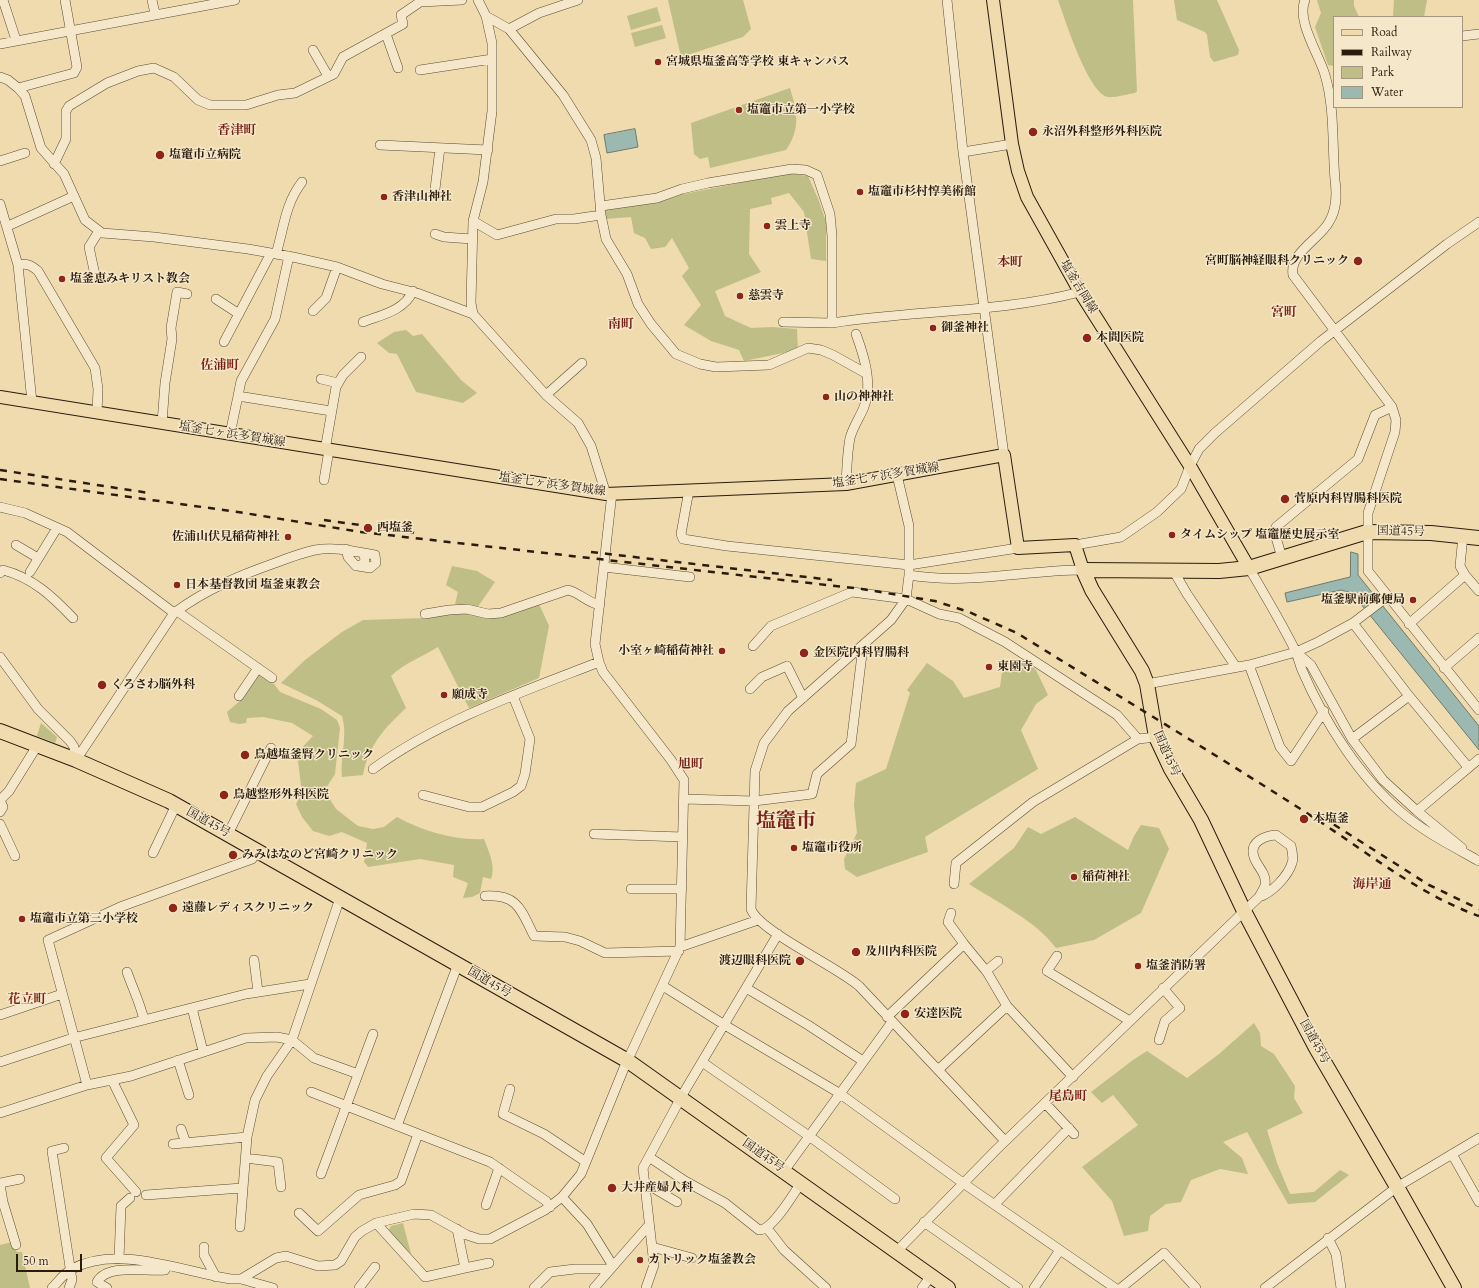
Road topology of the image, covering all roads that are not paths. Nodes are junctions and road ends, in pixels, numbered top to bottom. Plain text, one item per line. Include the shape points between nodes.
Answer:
1 (2, 0) edge
2 (65, 0) edge
3 (152, 0) edge
4 (234, 0) edge
5 (462, 0) edge
6 (478, 0) edge
7 (578, 0) edge
8 (947, 0) edge
9 (993, 0) edge
10 (1305, 0) edge
11 (155, 14) junction
12 (486, 16) junction
13 (509, 29) junction
14 (70, 30) junction
15 (386, 34) junction
16 (1479, 34) edge
17 (1463, 36) edge
18 (16, 40) junction
19 (0, 44) edge
20 (313, 50) dead end
21 (492, 59) junction
22 (398, 68) dead end
23 (420, 70) dead end
24 (328, 76) junction
25 (0, 77) edge
26 (18, 88) junction
27 (1012, 144) junction
28 (380, 145) dead end
29 (440, 148) junction
30 (488, 150) junction
31 (963, 152) junction
32 (25, 153) dead end
33 (0, 161) edge
34 (54, 164) junction
35 (302, 182) dead end
36 (435, 189) dead end
37 (74, 196) junction
38 (0, 204) edge
39 (601, 211) junction
40 (473, 222) junction
41 (1479, 222) edge
42 (8, 226) junction
43 (99, 231) junction
44 (435, 234) dead end
45 (472, 239) junction
46 (273, 253) junction
47 (289, 256) junction
48 (18, 265) junction
49 (337, 267) junction
50 (95, 275) dead end
51 (413, 291) junction
52 (1080, 292) junction
53 (187, 294) dead end
54 (216, 299) dead end
55 (983, 308) junction
56 (313, 311) dead end
57 (239, 314) junction
58 (473, 314) junction
59 (363, 322) dead end
60 (783, 322) dead end
61 (832, 324) junction
62 (1335, 331) junction
63 (856, 334) dead end
64 (224, 342) dead end
65 (361, 357) dead end
66 (582, 363) dead end
67 (867, 374) junction
68 (321, 380) dead end
69 (338, 383) junction
70 (546, 395) junction
71 (238, 396) junction
72 (0, 397) edge
73 (32, 402) junction
74 (1392, 407) junction
75 (331, 411) junction
76 (97, 412) junction
77 (162, 423) junction
78 (230, 434) junction
79 (327, 450) junction
80 (1004, 455) junction
81 (1190, 466) junction
82 (897, 476) junction
83 (324, 480) dead end
84 (846, 484) junction
85 (689, 490) junction
86 (607, 491) junction
87 (0, 507) edge
88 (57, 528) junction
89 (1367, 532) junction
90 (1463, 536) junction
91 (1479, 538) edge
92 (16, 545) dead end
93 (1075, 545) junction
94 (1018, 548) junction
95 (346, 549) junction
96 (38, 558) junction
97 (1282, 558) junction
98 (909, 565) junction
99 (604, 567) junction
100 (1249, 568) junction
101 (1083, 570) junction
102 (1173, 570) junction
103 (30, 572) dead end
104 (0, 573) edge
105 (909, 575) junction
106 (1465, 575) junction
107 (690, 577) dead end
108 (1479, 591) edge
109 (906, 598) junction
110 (1384, 599) junction
111 (600, 605) junction
112 (176, 612) junction
113 (425, 614) dead end
114 (73, 618) dead end
115 (1353, 622) junction
116 (1409, 624) junction
117 (1479, 638) edge
118 (753, 646) dead end
119 (863, 646) junction
120 (1296, 652) junction
121 (0, 657) edge
122 (598, 662) junction
123 (1249, 665) junction
124 (1236, 667) junction
125 (258, 668) junction
126 (1444, 668) junction
127 (272, 678) dead end
128 (1147, 684) junction
129 (750, 689) dead end
130 (239, 696) dead end
131 (513, 696) junction
132 (1409, 696) junction
133 (803, 698) junction
134 (1479, 710) edge
135 (1324, 712) junction
136 (0, 731) edge
137 (1156, 737) junction
138 (1138, 739) junction
139 (1352, 739) junction
140 (37, 746) junction
141 (271, 748) dead end
142 (1479, 759) edge
143 (76, 760) junction
144 (1468, 767) junction
145 (373, 769) dead end
146 (423, 795) dead end
147 (684, 799) junction
148 (0, 800) edge
149 (754, 800) junction
150 (176, 805) junction
151 (1417, 811) junction
152 (0, 812) edge
153 (0, 824) edge
154 (228, 834) junction
155 (594, 834) dead end
156 (683, 837) junction
157 (258, 851) junction
158 (153, 853) dead end
159 (15, 856) dead end
160 (1475, 858) edge
161 (954, 884) dead end
162 (631, 889) dead end
163 (682, 889) junction
164 (485, 896) dead end
165 (1259, 897) junction
166 (340, 898) junction
167 (1244, 911) junction
168 (951, 913) dead end
169 (758, 920) junction
170 (778, 934) junction
171 (964, 944) junction
172 (679, 949) junction
173 (1057, 956) dead end
174 (254, 960) dead end
175 (998, 961) dead end
176 (458, 964) junction
177 (986, 971) junction
178 (127, 972) dead end
179 (310, 984) junction
180 (663, 986) junction
181 (746, 988) junction
182 (1163, 988) junction
183 (258, 992) junction
184 (62, 994) junction
185 (1007, 1006) junction
186 (192, 1008) junction
187 (0, 1014) edge
188 (889, 1019) junction
189 (144, 1020) junction
190 (1130, 1021) junction
191 (724, 1024) junction
192 (373, 1034) dead end
193 (73, 1038) junction
194 (292, 1040) junction
195 (1159, 1040) dead end
196 (203, 1051) junction
197 (178, 1060) junction
198 (628, 1061) junction
199 (863, 1061) junction
200 (0, 1062) edge
201 (702, 1062) junction
202 (938, 1070) junction
203 (358, 1074) junction
204 (1073, 1077) junction
205 (112, 1080) junction
206 (86, 1085) junction
207 (510, 1089) dead end
208 (311, 1092) dead end
209 (839, 1093) junction
210 (189, 1095) dead end
211 (680, 1098) junction
212 (1045, 1103) junction
213 (346, 1107) junction
214 (0, 1113) edge
215 (397, 1126) junction
216 (181, 1129) dead end
217 (418, 1134) junction
218 (809, 1136) junction
219 (247, 1137) junction
220 (1479, 1138) edge
221 (1006, 1142) junction
222 (186, 1143) junction
223 (173, 1144) dead end
224 (64, 1148) dead end
225 (1452, 1154) junction
226 (649, 1157) junction
227 (245, 1158) junction
228 (586, 1162) junction
229 (499, 1168) junction
230 (784, 1171) junction
231 (321, 1174) dead end
232 (20, 1179) dead end
233 (0, 1183) edge
234 (645, 1183) junction
235 (801, 1183) junction
236 (963, 1183) junction
237 (281, 1187) dead end
238 (1397, 1187) junction
239 (242, 1188) junction
240 (146, 1195) dead end
241 (562, 1197) junction
242 (895, 1199) dead end
243 (677, 1202) dead end
244 (1479, 1202) edge
245 (995, 1204) junction
246 (486, 1205) dead end
247 (550, 1207) junction
248 (299, 1213) dead end
249 (924, 1222) junction
250 (376, 1224) junction
251 (649, 1225) junction
252 (240, 1227) dead end
253 (767, 1228) junction
254 (457, 1229) junction
255 (1328, 1238) junction
256 (16, 1245) dead end
257 (204, 1247) dead end
258 (652, 1247) junction
259 (1060, 1250) junction
260 (897, 1251) junction
261 (692, 1258) dead end
262 (119, 1259) junction
263 (489, 1263) dead end
264 (167, 1266) junction
265 (375, 1267) dead end
266 (465, 1268) junction
267 (612, 1268) junction
268 (70, 1270) junction
269 (931, 1276) junction
270 (216, 1277) junction
271 (241, 1279) junction
272 (52, 1288) edge
273 (70, 1288) edge
274 (107, 1288) edge
275 (273, 1288) edge
276 (359, 1288) edge
277 (534, 1288) edge
278 (594, 1288) edge
279 (646, 1288) edge
280 (826, 1288) edge
281 (922, 1288) edge
282 (948, 1288) edge
283 (1018, 1288) edge
284 (1034, 1288) edge
285 (1114, 1288) edge
286 (1121, 1288) edge
287 (1196, 1288) edge
288 (1265, 1288) edge
289 (1341, 1288) edge
290 (1454, 1288) edge

1 - 18 street
2 - 14 street
3 - 11 street
4 - 11 street
5 - 15 street via 416,4 400,15 403,24
6 - 12 street
7 - 13 street via 539,13
8 - 31 street
9 - 27 main road, 塩釜吉岡線
10 - 62 street via 1305,27 1325,74 1332,106 1336,200 1329,223 1296,259 1292,268 1293,275
11 - 14 street
12 - 13 street
12 - 21 street via 492,43
13 - 39 street via 563,95 591,140 596,158
14 - 18 street
14 - 26 street via 77,67 74,73
15 - 22 street
15 - 24 street via 343,57 334,74
16 - 17 street
18 - 19 street
20 - 24 street
21 - 23 street
21 - 30 street via 492,111
24 - 34 street via 295,93 278,95 246,105 210,105 198,100 167,72 154,68 138,71 107,83 69,106 66,111 66,139
25 - 26 street
26 - 34 street via 28,104 41,148
27 - 31 street
27 - 52 main road, 塩釜吉岡線 via 1027,197
28 - 29 street
29 - 30 street
29 - 36 street
30 - 40 street
31 - 55 street
32 - 33 street
34 - 37 street via 64,174
35 - 46 street via 289,204 283,232
37 - 42 street
37 - 43 street via 84,220
38 - 42 street
39 - 40 street via 574,219 556,218 497,235
39 - 61 street via 708,183 792,169 806,170 817,175 830,214
39 - 67 street via 606,239 627,274 638,304 676,354 700,364 716,367 769,365 808,348 833,355
40 - 45 street
41 - 62 street
42 - 48 street
43 - 46 street
43 - 50 street via 89,247
44 - 45 street
45 - 58 street
46 - 47 street
46 - 57 street
47 - 49 street
47 - 71 street via 275,319 241,381
48 - 73 street
48 - 76 street via 31,265 38,271 95,368 98,388
49 - 51 street via 382,284
49 - 56 street via 326,298
51 - 58 street
51 - 59 street via 410,298 391,313
52 - 55 street via 1048,300
52 - 81 main road, 塩釜吉岡線
53 - 77 street via 177,292
54 - 57 street
55 - 61 street via 903,314
55 - 80 street
57 - 64 street
58 - 70 street
60 - 61 street
62 - 74 street
62 - 81 street via 1215,433 1199,449
63 - 67 street via 864,354
65 - 69 street via 342,375
66 - 70 street
67 - 84 street via 864,406 850,438
68 - 69 street
69 - 75 street
70 - 86 street via 578,423 591,446
71 - 75 street
71 - 78 street
72 - 73 main road, 塩釜七ヶ浜多賀城線
73 - 76 main road, 塩釜七ヶ浜多賀城線
74 - 89 street via 1396,420 1395,432 1368,513
74 - 97 street via 1375,415 1358,459 1276,527 1275,534
75 - 79 street
76 - 77 main road, 塩釜七ヶ浜多賀城線
77 - 78 main road, 塩釜七ヶ浜多賀城線
78 - 79 main road, 塩釜七ヶ浜多賀城線
79 - 83 street
79 - 86 main road, 塩釜七ヶ浜多賀城線
80 - 82 main road, 塩釜七ヶ浜多賀城線
80 - 94 main road
81 - 93 street via 1181,489 1137,528 1121,537
81 - 100 main road, 塩釜吉岡線
82 - 84 main road, 塩釜七ヶ浜多賀城線
82 - 98 street via 910,526
84 - 85 main road, 塩釜七ヶ浜多賀城線
85 - 86 main road, 塩釜七ヶ浜多賀城線
85 - 98 street via 682,539
86 - 99 street
87 - 88 street via 25,513
88 - 96 street
88 - 112 street via 67,532
89 - 90 highway, 国道45号
89 - 97 highway, 国道45号
89 - 110 street via 1368,572
90 - 91 highway, 国道45号
90 - 106 street via 1460,566
92 - 96 street
93 - 94 main road
93 - 101 main road
94 - 98 street
95 - 95 street via 348,557 356,566 365,562 364,553
95 - 112 street via 315,550 254,570 202,594
96 - 103 street
97 - 100 highway, 国道45号
98 - 105 street
99 - 107 street
99 - 111 street
100 - 102 highway, 国道45号 via 1219,571
100 - 120 street
101 - 102 highway, 国道45号
101 - 105 street via 984,579 948,580
101 - 128 highway, 国道45号 via 1092,590 1142,671
102 - 124 street
104 - 114 street via 2,570 16,574 37,584
105 - 109 street
106 - 108 street
106 - 116 street
109 - 118 street via 852,592 772,626
109 - 119 street via 891,620
109 - 138 street via 939,614 959,618 1005,642 1118,715
110 - 115 street
110 - 116 street
111 - 113 street via 568,590 501,613 488,614 467,609
111 - 122 street via 595,644
112 - 125 street
112 - 143 street
115 - 120 street
115 - 132 street
116 - 126 street
117 - 126 street
119 - 133 street
119 - 149 street via 851,744 817,774 812,794
120 - 123 street
120 - 135 street via 1302,670
120 - 139 street via 1311,665
121 - 143 street via 38,710 70,741 74,747
122 - 131 street
122 - 147 street via 682,775
123 - 124 street
123 - 135 street via 1280,747 1291,761
124 - 128 street
125 - 127 street
125 - 130 street
126 - 134 street
128 - 137 highway, 国道45号
129 - 133 street via 762,677 787,666
131 - 145 street via 400,749
131 - 146 street via 530,739 521,786 482,806 469,807
132 - 139 street
132 - 144 street
133 - 149 street via 788,711 764,743 755,771
135 - 160 street via 1358,767 1380,793 1431,835
136 - 140 highway, 国道45号
137 - 138 street
137 - 167 highway, 国道45号 via 1171,769 1201,820
138 - 161 street via 1033,802 956,863
139 - 151 street via 1383,780
140 - 143 highway, 国道45号
140 - 148 street via 9,791
141 - 154 street
142 - 144 street
143 - 150 highway, 国道45号
144 - 151 street
147 - 149 street
147 - 156 street
148 - 152 street via 3,807
149 - 169 street via 750,903 752,913
150 - 154 highway, 国道45号
150 - 158 street
151 - 160 street
153 - 159 street
154 - 157 highway, 国道45号
155 - 156 street
156 - 163 street
157 - 166 highway, 国道45号
157 - 184 street via 252,859 120,907 48,940
162 - 163 street
163 - 172 street
164 - 172 street via 500,895 516,903 534,936 565,937 605,952
165 - 165 street via 1265,885 1264,875 1254,858 1253,848 1258,840 1267,835 1276,835 1291,846 1293,862 1286,875 1266,895
165 - 167 street
166 - 176 highway, 国道45号
166 - 179 street
167 - 182 street
167 - 238 highway, 国道45号 via 1316,1048
168 - 171 street via 948,922
169 - 170 street
169 - 172 street
170 - 181 street
170 - 188 street via 849,977
171 - 177 street
171 - 188 street
172 - 180 street
173 - 190 street via 1047,971
174 - 183 street
175 - 177 street
176 - 198 highway, 国道45号
176 - 215 street
177 - 185 street
178 - 189 street
179 - 183 street
179 - 194 street
180 - 191 street
180 - 198 street
181 - 191 street
181 - 199 street via 808,1024
182 - 190 street
182 - 195 street via 1180,1008 1165,1021
183 - 186 street
184 - 187 street
184 - 193 street
185 - 202 street
185 - 204 street
186 - 189 street
186 - 196 street
188 - 199 street
188 - 202 street
189 - 193 street
190 - 204 street
191 - 201 street
191 - 209 street
192 - 203 street
193 - 200 street
193 - 206 street
194 - 196 street via 277,1037 246,1038
194 - 203 street via 314,1058
194 - 219 street via 267,1076 255,1100
196 - 197 street
197 - 205 street
197 - 210 street
198 - 211 highway, 国道45号
198 - 228 street
199 - 209 street
201 - 211 street
201 - 218 street
202 - 221 street
203 - 213 street
204 - 212 street
205 - 206 street
205 - 262 street via 134,1126 106,1158 133,1195 121,1206
206 - 214 street
207 - 228 street via 498,1113 550,1138
208 - 213 street
209 - 218 street
209 - 236 street
211 - 226 street
211 - 230 highway, 国道45号
212 - 221 street
212 - 245 street via 1072,1131
213 - 215 street
213 - 231 street
215 - 217 street
216 - 222 street
217 - 229 street via 490,1162
217 - 248 street via 402,1181 395,1186 359,1195 318,1231
218 - 230 street
218 - 242 street
219 - 222 street
219 - 227 street
220 - 225 street
221 - 236 street
222 - 223 street
224 - 268 street via 52,1151
225 - 238 street
225 - 244 street
226 - 234 street via 643,1168
226 - 253 street via 685,1182 725,1203 759,1230
227 - 237 street via 278,1162
227 - 239 street
228 - 241 street via 581,1174
229 - 246 street
229 - 247 street via 546,1201
230 - 235 highway, 国道45号
232 - 233 street
233 - 256 street
234 - 243 street
234 - 251 street
235 - 253 street via 784,1209
235 - 260 highway, 国道45号
236 - 245 street
236 - 249 street
238 - 255 street
238 - 290 highway, 国道45号
239 - 240 street
239 - 252 street
241 - 247 street
241 - 267 street via 588,1224
245 - 259 street
247 - 254 street via 490,1239 479,1239
249 - 260 street
249 - 283 street
250 - 254 street via 421,1213 431,1215
250 - 266 street via 425,1277
250 - 271 street via 355,1237 345,1256 335,1265 318,1266 286,1256 276,1258
251 - 258 street
251 - 267 street
253 - 280 street via 788,1254
254 - 266 street
255 - 288 street
255 - 289 street via 1336,1254
257 - 270 street via 204,1255
258 - 261 street
258 - 279 street via 654,1265
259 - 284 street
259 - 285 street
260 - 269 highway, 国道45号
262 - 264 street
262 - 268 street via 92,1262
263 - 266 street
264 - 270 street
264 - 274 street via 165,1270 109,1272 99,1277 97,1282
265 - 276 street
267 - 277 street via 550,1272
267 - 278 street
268 - 272 street
268 - 273 street
269 - 281 street
269 - 282 highway, 国道45号
270 - 271 street
271 - 275 street
286 - 287 street via 1164,1253

